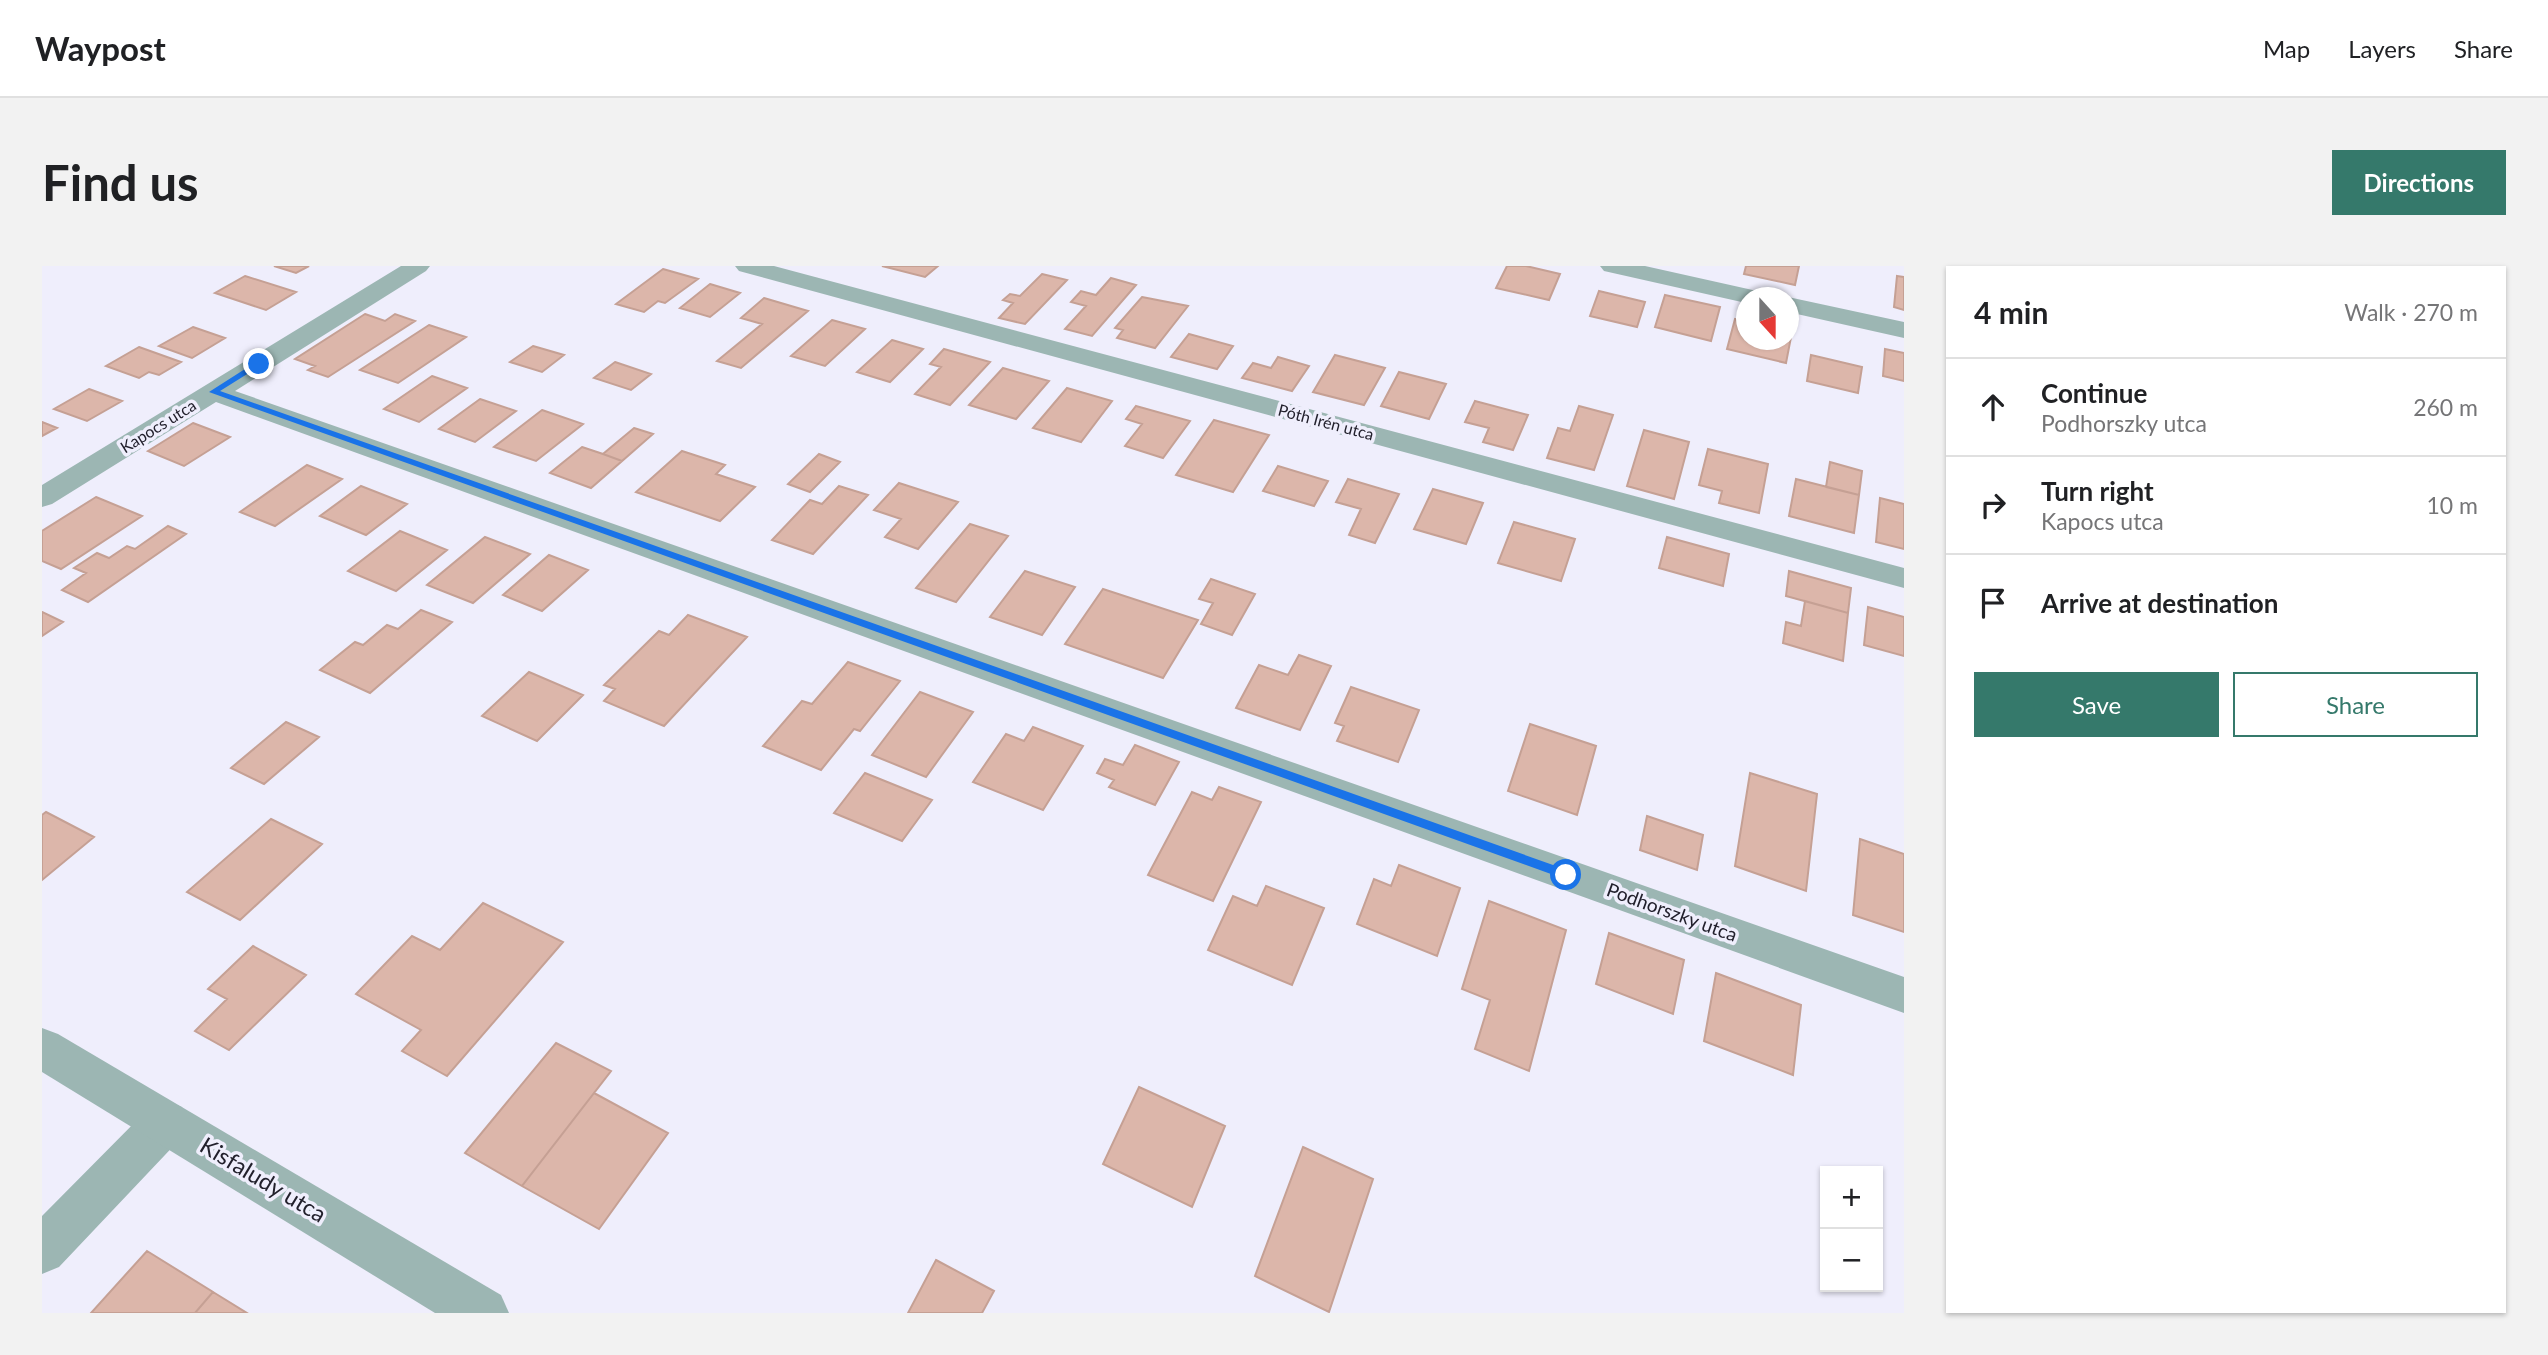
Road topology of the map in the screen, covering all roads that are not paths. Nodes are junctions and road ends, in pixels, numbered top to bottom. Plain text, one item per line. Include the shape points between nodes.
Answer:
1 (418, 266) edge
2 (747, 266) edge
3 (1612, 266) edge
4 (1736, 293) edge
5 (1799, 306) edge
6 (1904, 330) edge
7 (214, 392) junction
8 (42, 498) edge
9 (1904, 578) edge
10 (1904, 995) edge
11 (42, 1048) edge
12 (166, 1122) junction
13 (42, 1250) edge
14 (483, 1313) edge

1 - 7 street, Kapocs utca
2 - 9 street, Póth Irén utca
3 - 4 street
5 - 6 street
7 - 8 street, Kapocs utca
7 - 10 street, Podhorszky utca
11 - 12 street, Kisfaludy utca
12 - 13 street
12 - 14 street, Kisfaludy utca

